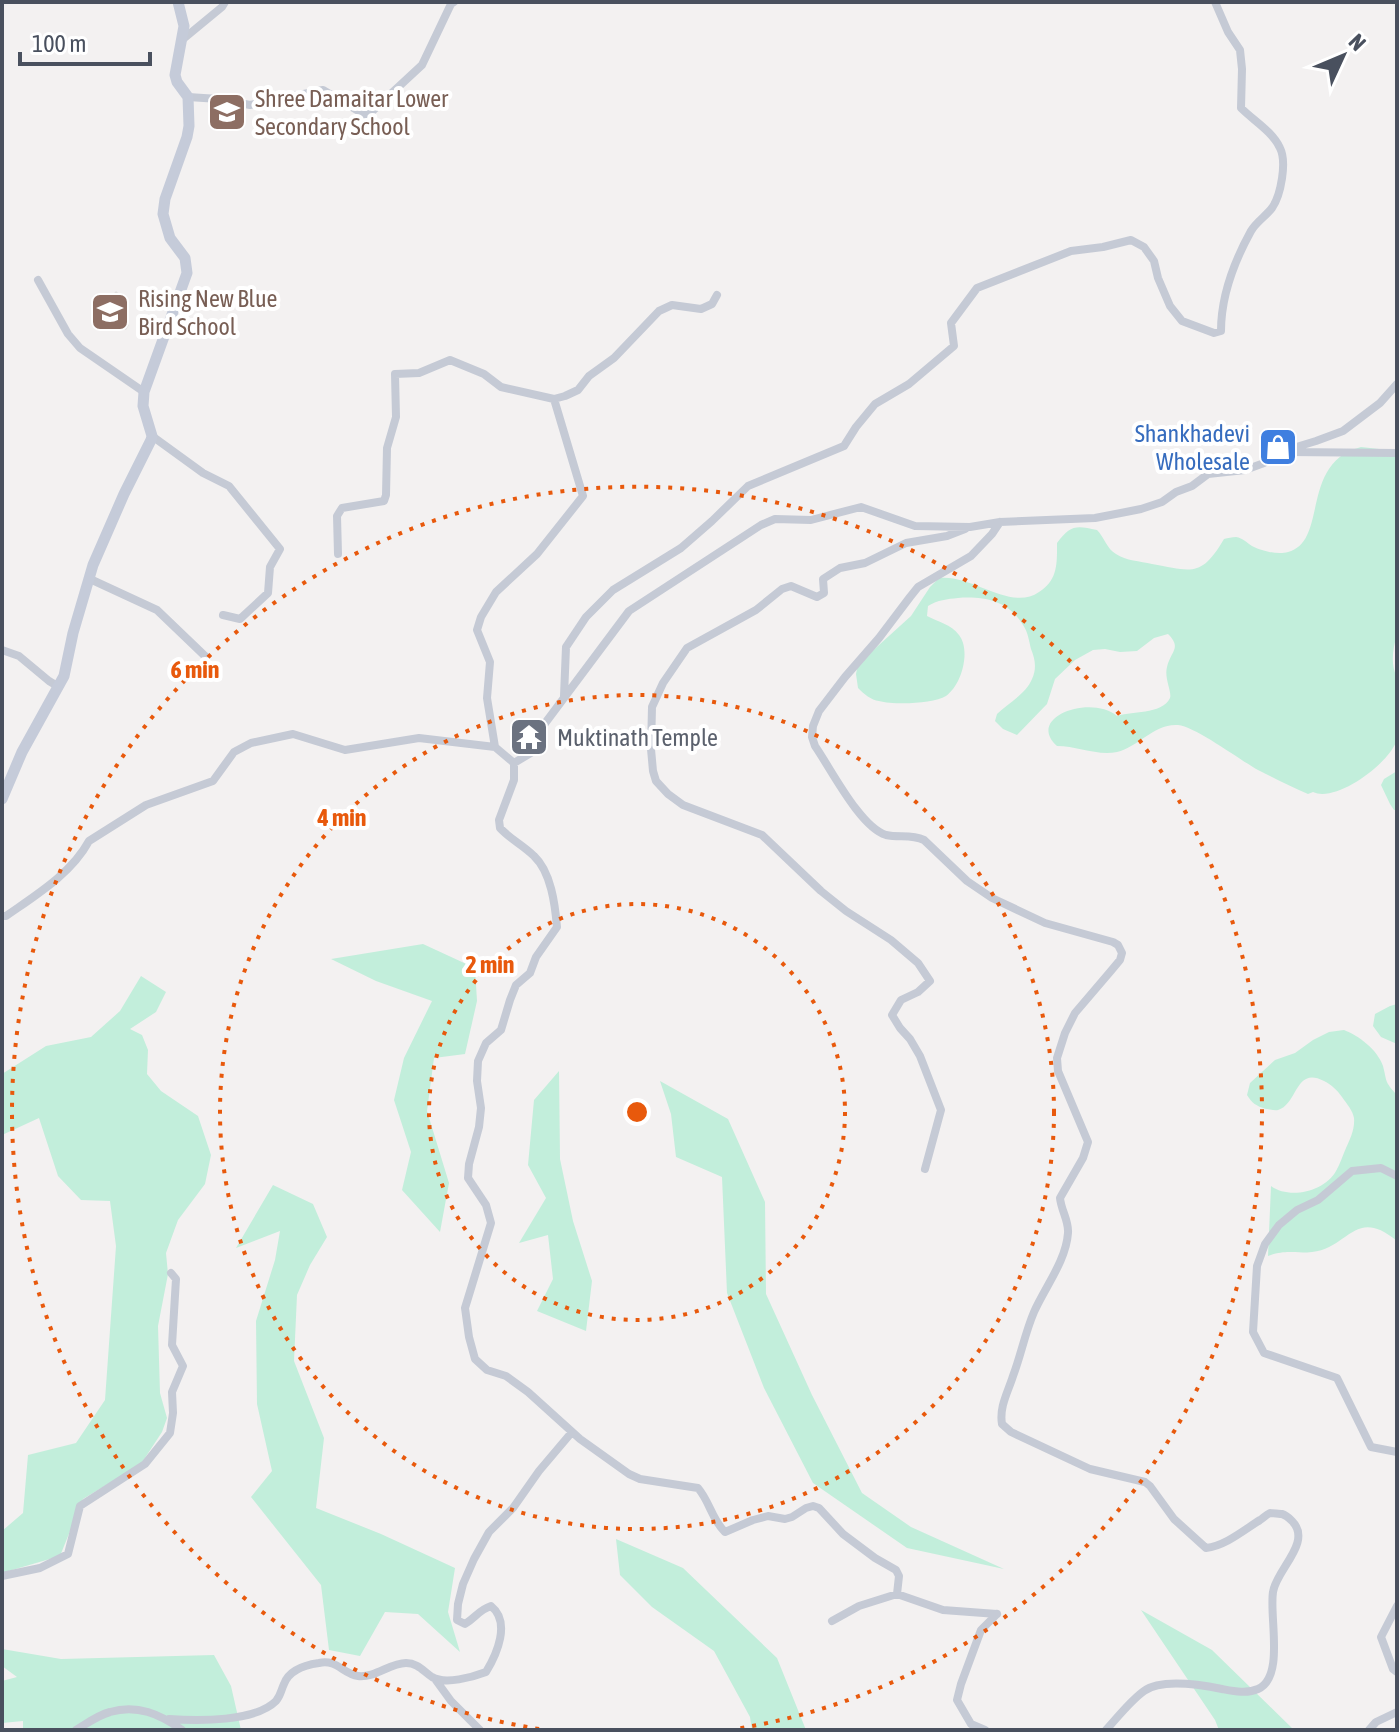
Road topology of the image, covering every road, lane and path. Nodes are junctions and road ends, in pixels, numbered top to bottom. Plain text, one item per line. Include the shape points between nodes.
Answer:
1 (178, 2) edge
2 (225, 2) edge
3 (454, 2) edge
4 (1215, 2) edge
5 (182, 40) junction
6 (188, 97) junction
7 (38, 280) dead end
8 (717, 295) dead end
9 (1397, 384) edge
10 (144, 392) junction
11 (554, 399) junction
12 (152, 436) junction
13 (1280, 452) junction
14 (1397, 453) edge
15 (1000, 522) junction
16 (970, 527) junction
17 (338, 554) dead end
18 (90, 579) junction
19 (223, 615) dead end
20 (2, 650) edge
21 (206, 657) dead end
22 (59, 687) junction
23 (564, 697) junction
24 (495, 747) junction
25 (514, 763) junction
26 (2, 799) edge
27 (2, 916) edge
28 (925, 1169) dead end
29 (1397, 1176) edge
30 (171, 1273) dead end
31 (572, 1432) junction
32 (1397, 1452) edge
33 (2, 1576) edge
34 (897, 1594) junction
35 (1397, 1606) edge
36 (832, 1621) dead end
37 (1397, 1672) edge
38 (435, 1679) junction
39 (1397, 1712) edge
40 (169, 1719) junction
41 (76, 1730) edge
42 (182, 1730) edge
43 (480, 1730) edge
44 (985, 1730) edge
45 (1106, 1730) edge
46 (1369, 1730) edge

1 - 5 street
2 - 5 street
3 - 6 street via 422,65 367,116 323,90 250,105
4 - 23 street via 1240,50 1241,108 1281,149 1283,165 1273,206 1252,228 1234,270 1221,331 1182,321 1170,306 1154,261 1131,240 1071,251 977,288 951,323 954,346 875,404 844,446 748,486 681,548 613,590 566,647
5 - 6 street via 175,75
6 - 10 street via 187,137 163,214 187,273
7 - 10 street via 80,348
8 - 11 street via 701,309 672,305 659,311 578,390
9 - 13 street via 1343,431
10 - 12 street
11 - 17 street via 501,387 450,360 419,373 395,374 396,417 387,448 386,495 384,501 342,508 337,516
11 - 24 street via 583,496 537,554 496,592 481,617 477,630 490,662 487,698
12 - 18 street
12 - 19 street via 229,486 280,549 270,567 268,593 240,619
13 - 14 street
13 - 15 street via 1245,470 1208,474 1141,509 1095,518
15 - 16 street
15 - 45 street via 971,556 918,587 819,711 812,737 870,826 924,840 992,898 1045,923 1113,942 1122,953 1075,1013 1057,1058 1088,1142 1060,1198 1068,1225 1064,1250 1026,1334 1002,1407 1002,1424 1090,1469 1145,1482 1206,1548 1270,1513 1282,1514 1298,1533 1297,1546 1273,1589 1274,1667 1268,1682 1241,1692 1195,1684 1153,1686
16 - 23 street via 915,526 861,507 811,520 775,519 629,611
16 - 28 street via 840,568 823,579 824,593 817,597 791,586 782,589 756,610 687,648 652,707 653,771 668,794 683,805 762,835 821,891 918,963 930,981 901,1000 892,1015 920,1056 941,1110
18 - 21 street via 157,610
18 - 22 street
20 - 22 street via 19,656
22 - 26 street
23 - 25 street via 540,730 534,751
24 - 25 street
24 - 27 street via 419,738 345,750 293,734 251,743 234,752 213,781 146,805 89,841 58,879
25 - 31 street via 500,828 545,871 557,927 530,973 516,985 501,1030 486,1043 478,1061 481,1108 468,1178 491,1223 465,1308 475,1359 528,1392
29 - 32 street via 1381,1168 1352,1171 1279,1225 1257,1266 1253,1332 1264,1353 1337,1378 1371,1447
30 - 33 street via 176,1279 172,1345 183,1366 172,1392 170,1433 145,1464 80,1506 68,1554 40,1568
31 - 34 street via 640,1479 698,1488 725,1532 768,1516 785,1519 806,1508 819,1508 843,1534 896,1570
31 - 38 street via 489,1532 463,1584 460,1623 475,1618 481,1609 491,1606 498,1611 500,1634 493,1662 486,1672 472,1677
34 - 36 street
34 - 44 street via 943,1610 997,1614 981,1630 957,1700 971,1724
35 - 37 street via 1381,1637
38 - 40 street via 414,1664 357,1676 321,1662 292,1672 274,1704 255,1712 200,1721
38 - 43 street
39 - 46 street
40 - 41 street via 148,1711 119,1710
40 - 42 street

